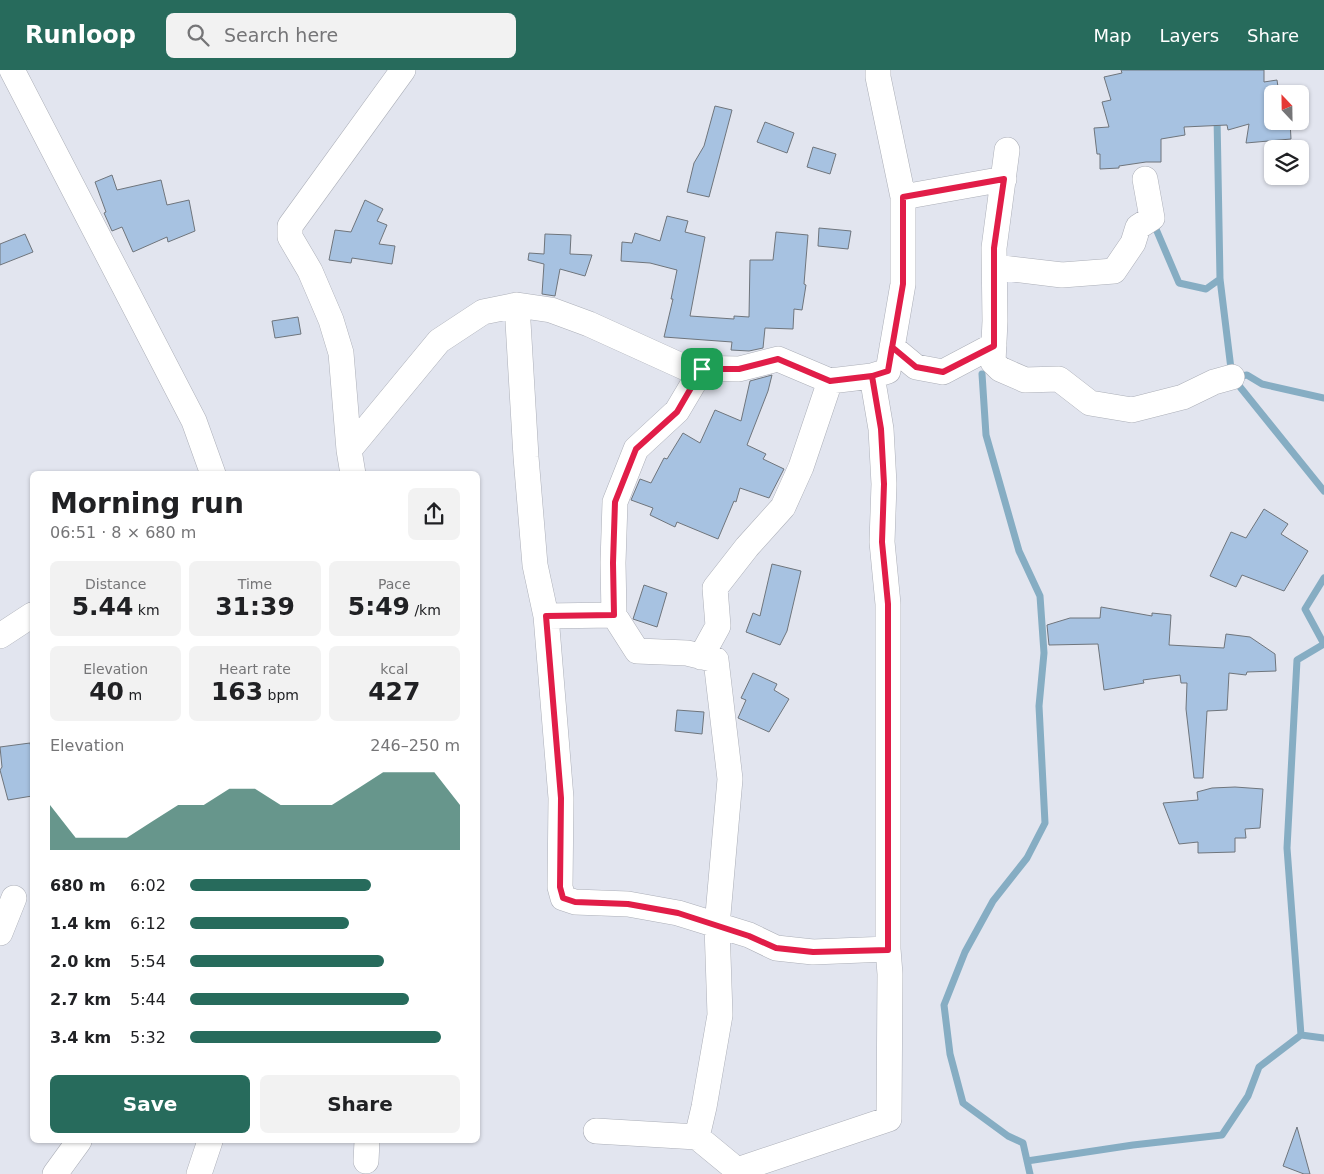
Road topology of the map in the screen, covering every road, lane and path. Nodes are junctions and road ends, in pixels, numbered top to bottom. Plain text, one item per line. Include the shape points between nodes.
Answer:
1 (12, 70) edge
2 (403, 70) edge
3 (878, 70) edge
4 (1007, 150) dead end
5 (1004, 179) junction
6 (1145, 179) dead end
7 (903, 197) junction
8 (995, 267) junction
9 (517, 305) junction
10 (994, 346) junction
11 (892, 347) junction
12 (702, 369) junction
13 (872, 376) junction
14 (1232, 377) dead end
15 (830, 381) junction
16 (351, 462) edge
17 (213, 471) edge
18 (614, 615) junction
19 (30, 616) edge
20 (546, 616) junction
21 (0, 636) edge
22 (702, 657) junction
23 (16, 899) edge
24 (717, 926) junction
25 (0, 933) edge
26 (888, 950) junction
27 (596, 1131) dead end
28 (697, 1137) junction
29 (78, 1143) edge
30 (209, 1143) edge
31 (55, 1174) edge
32 (199, 1174) edge

1 - 17 street via 194,421
2 - 16 street via 290,226 290,237 310,272 341,353
3 - 7 street
4 - 5 street
5 - 7 street
5 - 8 street via 994,248
6 - 8 street via 1152,218 1138,227 1133,243 1114,271 1062,275
7 - 11 street via 903,284
8 - 10 street
9 - 12 street via 551,310 686,368
9 - 16 street via 483,312 438,341
9 - 20 street via 535,565
10 - 11 street via 943,372 916,367
10 - 14 street via 993,362 1000,369 1025,380 1058,379 1090,403 1132,410 1183,397
11 - 13 street via 888,371
12 - 15 street via 739,369 778,359
12 - 18 street via 677,412 636,449 615,502
13 - 15 street
13 - 26 street via 881,429 884,484 882,542 888,604
15 - 22 street via 801,467 783,507 716,588 718,626
18 - 20 street
18 - 22 street via 637,651 688,653
19 - 21 street
20 - 24 street via 561,798 560,887 563,898 678,913
22 - 24 street via 716,660 730,779
23 - 25 street
24 - 26 street via 776,948 813,952
24 - 28 street via 720,1015
26 - 28 street via 889,1119 737,1170
27 - 28 street
29 - 31 street
30 - 32 street

